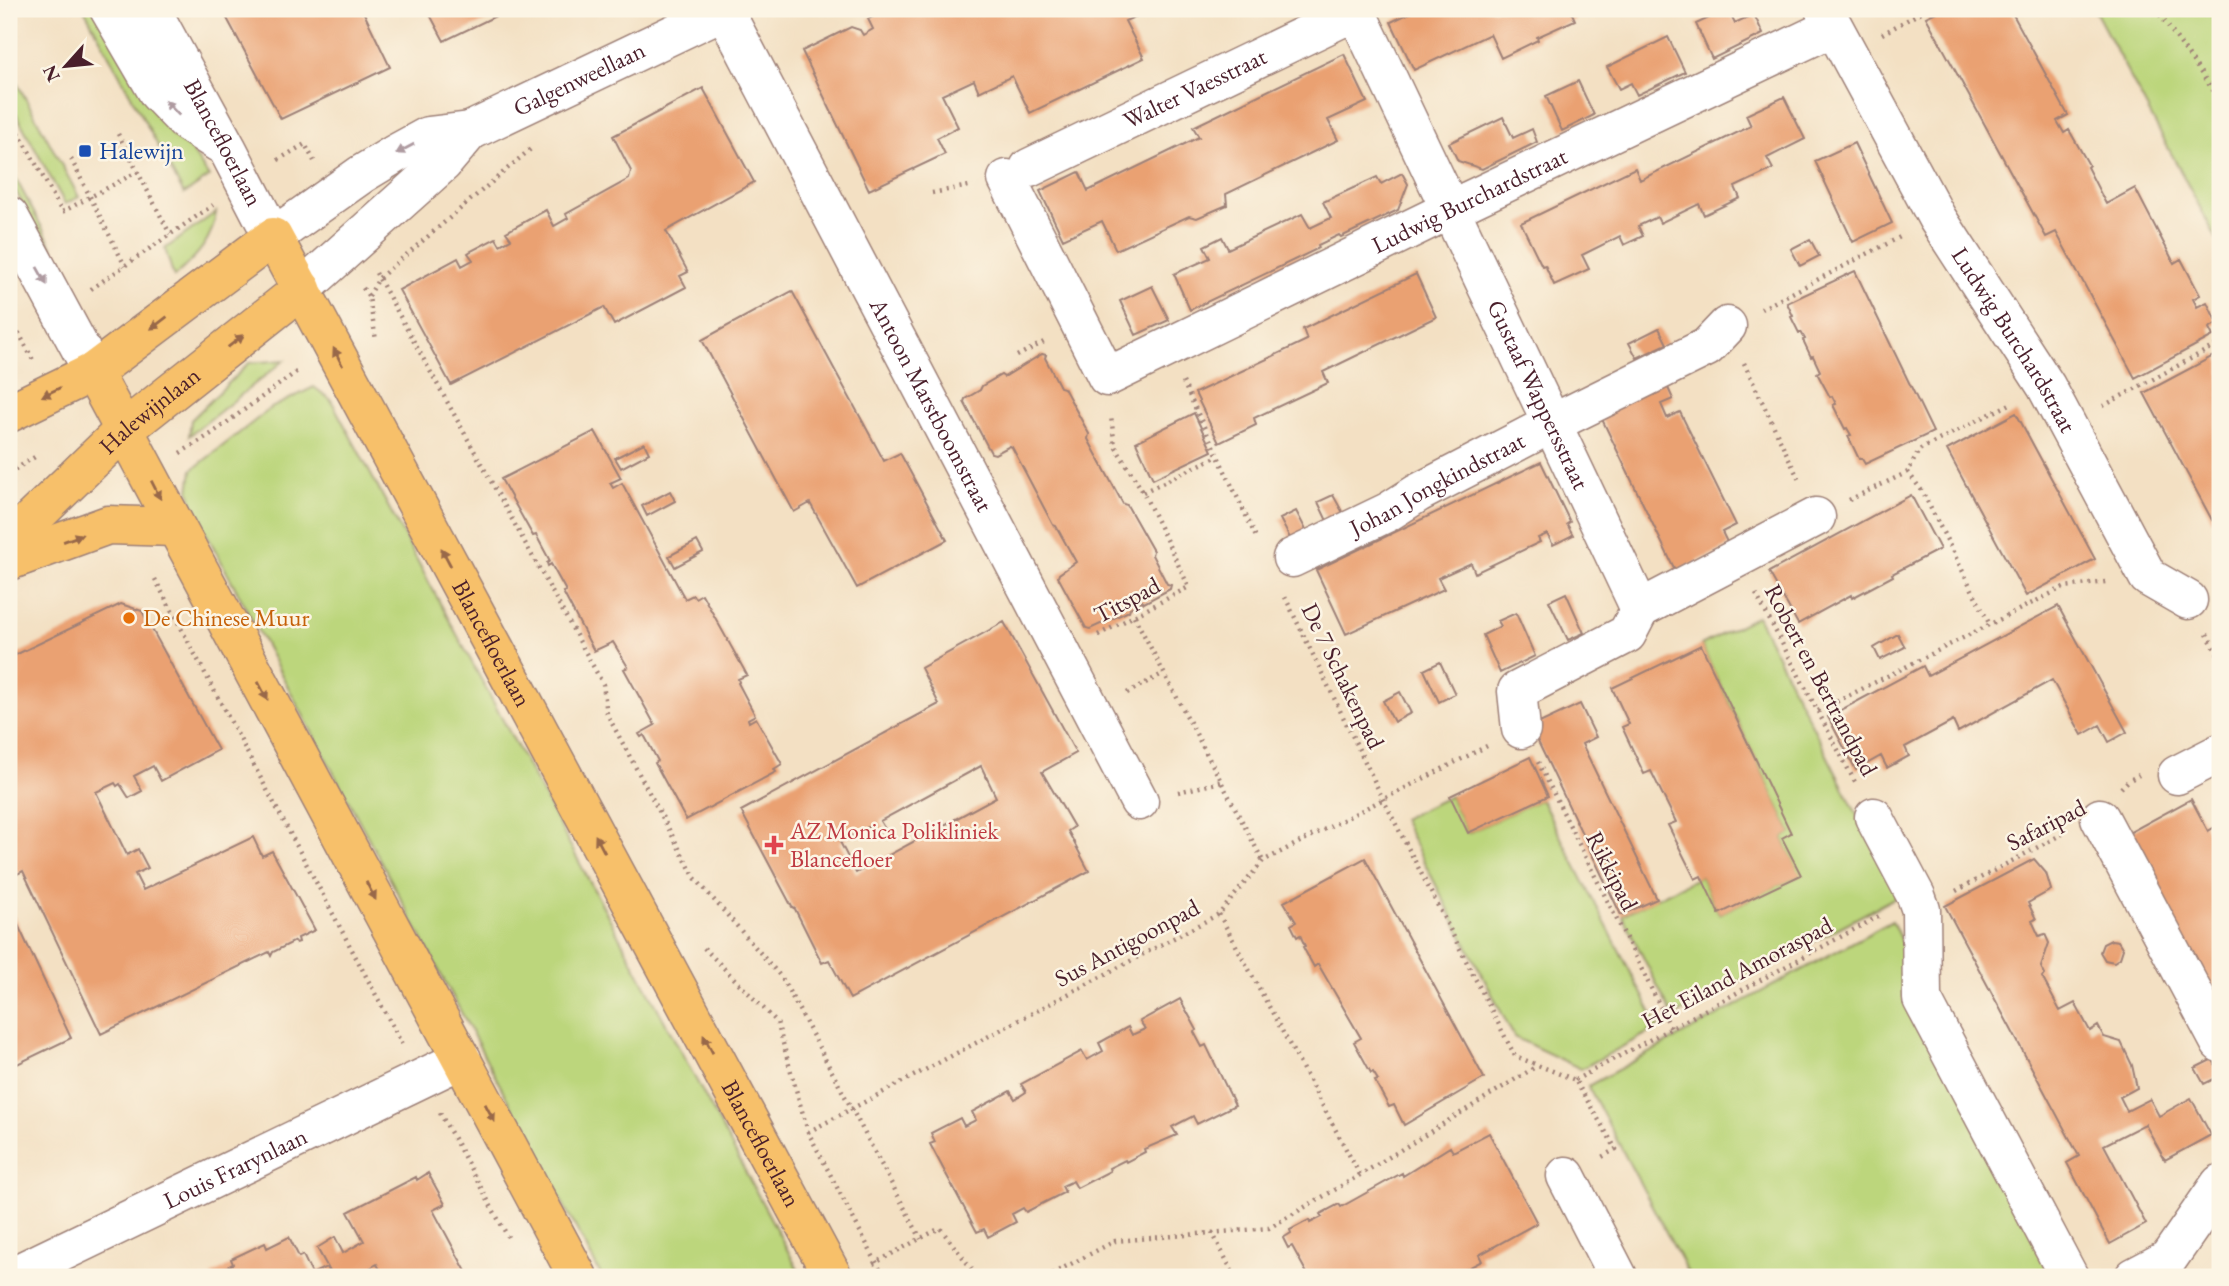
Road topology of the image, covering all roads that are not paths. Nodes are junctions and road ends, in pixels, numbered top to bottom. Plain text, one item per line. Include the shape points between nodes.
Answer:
1 (109, 9) edge
2 (151, 9) edge
3 (725, 9) edge
4 (1357, 9) edge
5 (1835, 30) edge
6 (470, 131) junction
7 (227, 148) junction
8 (1450, 211) junction
9 (9, 216) edge
10 (273, 237) junction
11 (302, 289) junction
12 (1727, 326) road end
13 (93, 372) junction
14 (1107, 377) joint
15 (9, 413) edge
16 (1551, 424) junction
17 (125, 429) junction
18 (1816, 517) road end
19 (175, 527) junction
20 (9, 541) edge
21 (9, 561) edge
22 (1282, 563) road end
23 (2188, 600) dead end
24 (1640, 609) junction
25 (1521, 729) road end
26 (2220, 753) edge
27 (2177, 775) road end
28 (1139, 801) dead end
29 (1874, 817) road end
30 (2100, 818) road end
31 (2220, 1043) edge
32 (462, 1059) junction
33 (1566, 1176) road end
34 (2220, 1184) edge
35 (10, 1277) edge
36 (578, 1277) edge
37 (833, 1277) edge
38 (1618, 1277) edge
39 (2069, 1277) edge
40 (2134, 1277) edge

7 -> 1 street via 185,121 158,93
2 - 7 street, Blancefloerlaan
3 - 6 street, Galgenweellaan
3 - 28 street, Antoon Marstboomstraat
4 - 8 street, Gustaaf Wappersstraat
4 - 14 street, Walter Vaesstraat via 1018,173
5 - 8 street, Ludwig Burchardstraat
5 - 23 street, Ludwig Burchardstraat via 1937,218 2046,386 2148,577
6 -> 10 street, Galgenweellaan via 428,136 362,174
6 - 11 street, Galgenweellaan via 443,163
7 - 10 street, Blancefloerlaan
8 - 14 street, Ludwig Burchardstraat
8 - 16 street, Gustaaf Wappersstraat
9 -> 13 street
10 - 11 main road, Blancefloerlaan
10 -> 13 main road
17 -> 11 main road, Halewijnlaan
37 -> 11 main road, Blancefloerlaan
12 - 16 street, Johan Jongkindstraat via 1707,347
13 -> 15 main road
13 - 17 main road
16 - 22 street, Johan Jongkindstraat
16 - 24 street, Gustaaf Wappersstraat
17 -> 19 main road
17 - 20 main road, Halewijnlaan
18 - 24 street
21 -> 19 main road via 108,525
19 -> 32 main road
24 - 25 street via 1627,634 1517,691
26 - 27 street
29 - 39 street via 1919,903 1922,999
30 - 31 street
32 - 35 street, Louis Frarynlaan
32 -> 36 main road
33 - 38 street
34 - 40 street via 2168,1259

